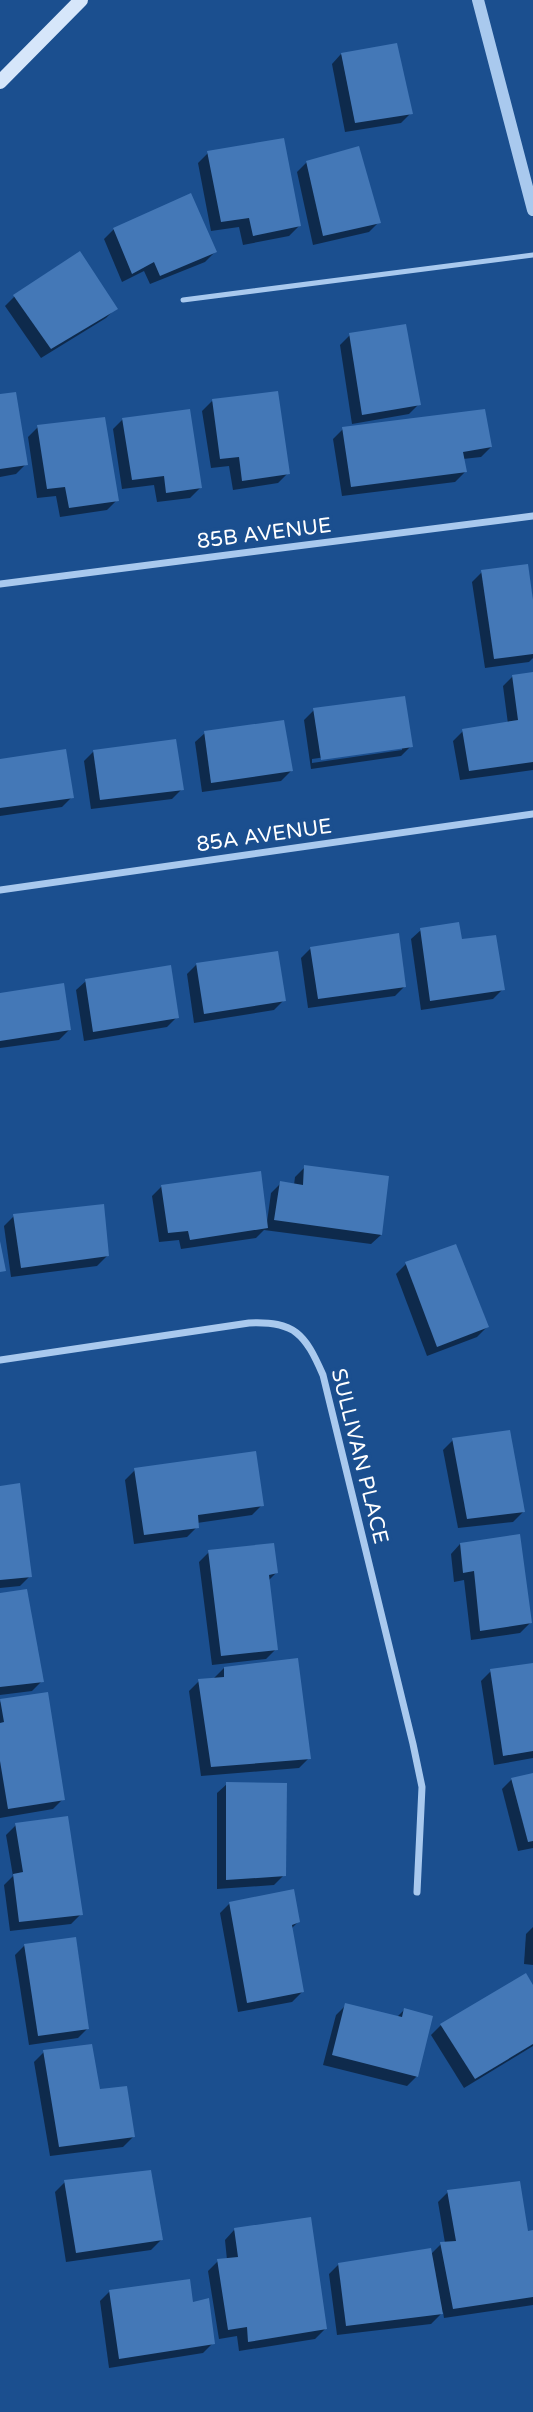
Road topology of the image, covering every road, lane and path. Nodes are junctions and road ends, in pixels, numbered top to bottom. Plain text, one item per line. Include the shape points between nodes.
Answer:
1 (81, 0) edge
2 (478, 0) edge
3 (0, 82) edge
4 (533, 210) edge
5 (533, 255) edge
6 (183, 300) dead end
7 (533, 516) edge
8 (0, 584) edge
9 (533, 814) edge
10 (0, 890) edge
11 (0, 1360) edge
12 (416, 1892) dead end

1 - 3 main road
2 - 4 street
5 - 6 lane
7 - 8 street, 85B AVENUE
9 - 10 street, 85A AVENUE
11 - 12 street, SULLIVAN PLACE via 274,1322 302,1337 313,1351 323,1374 422,1787

